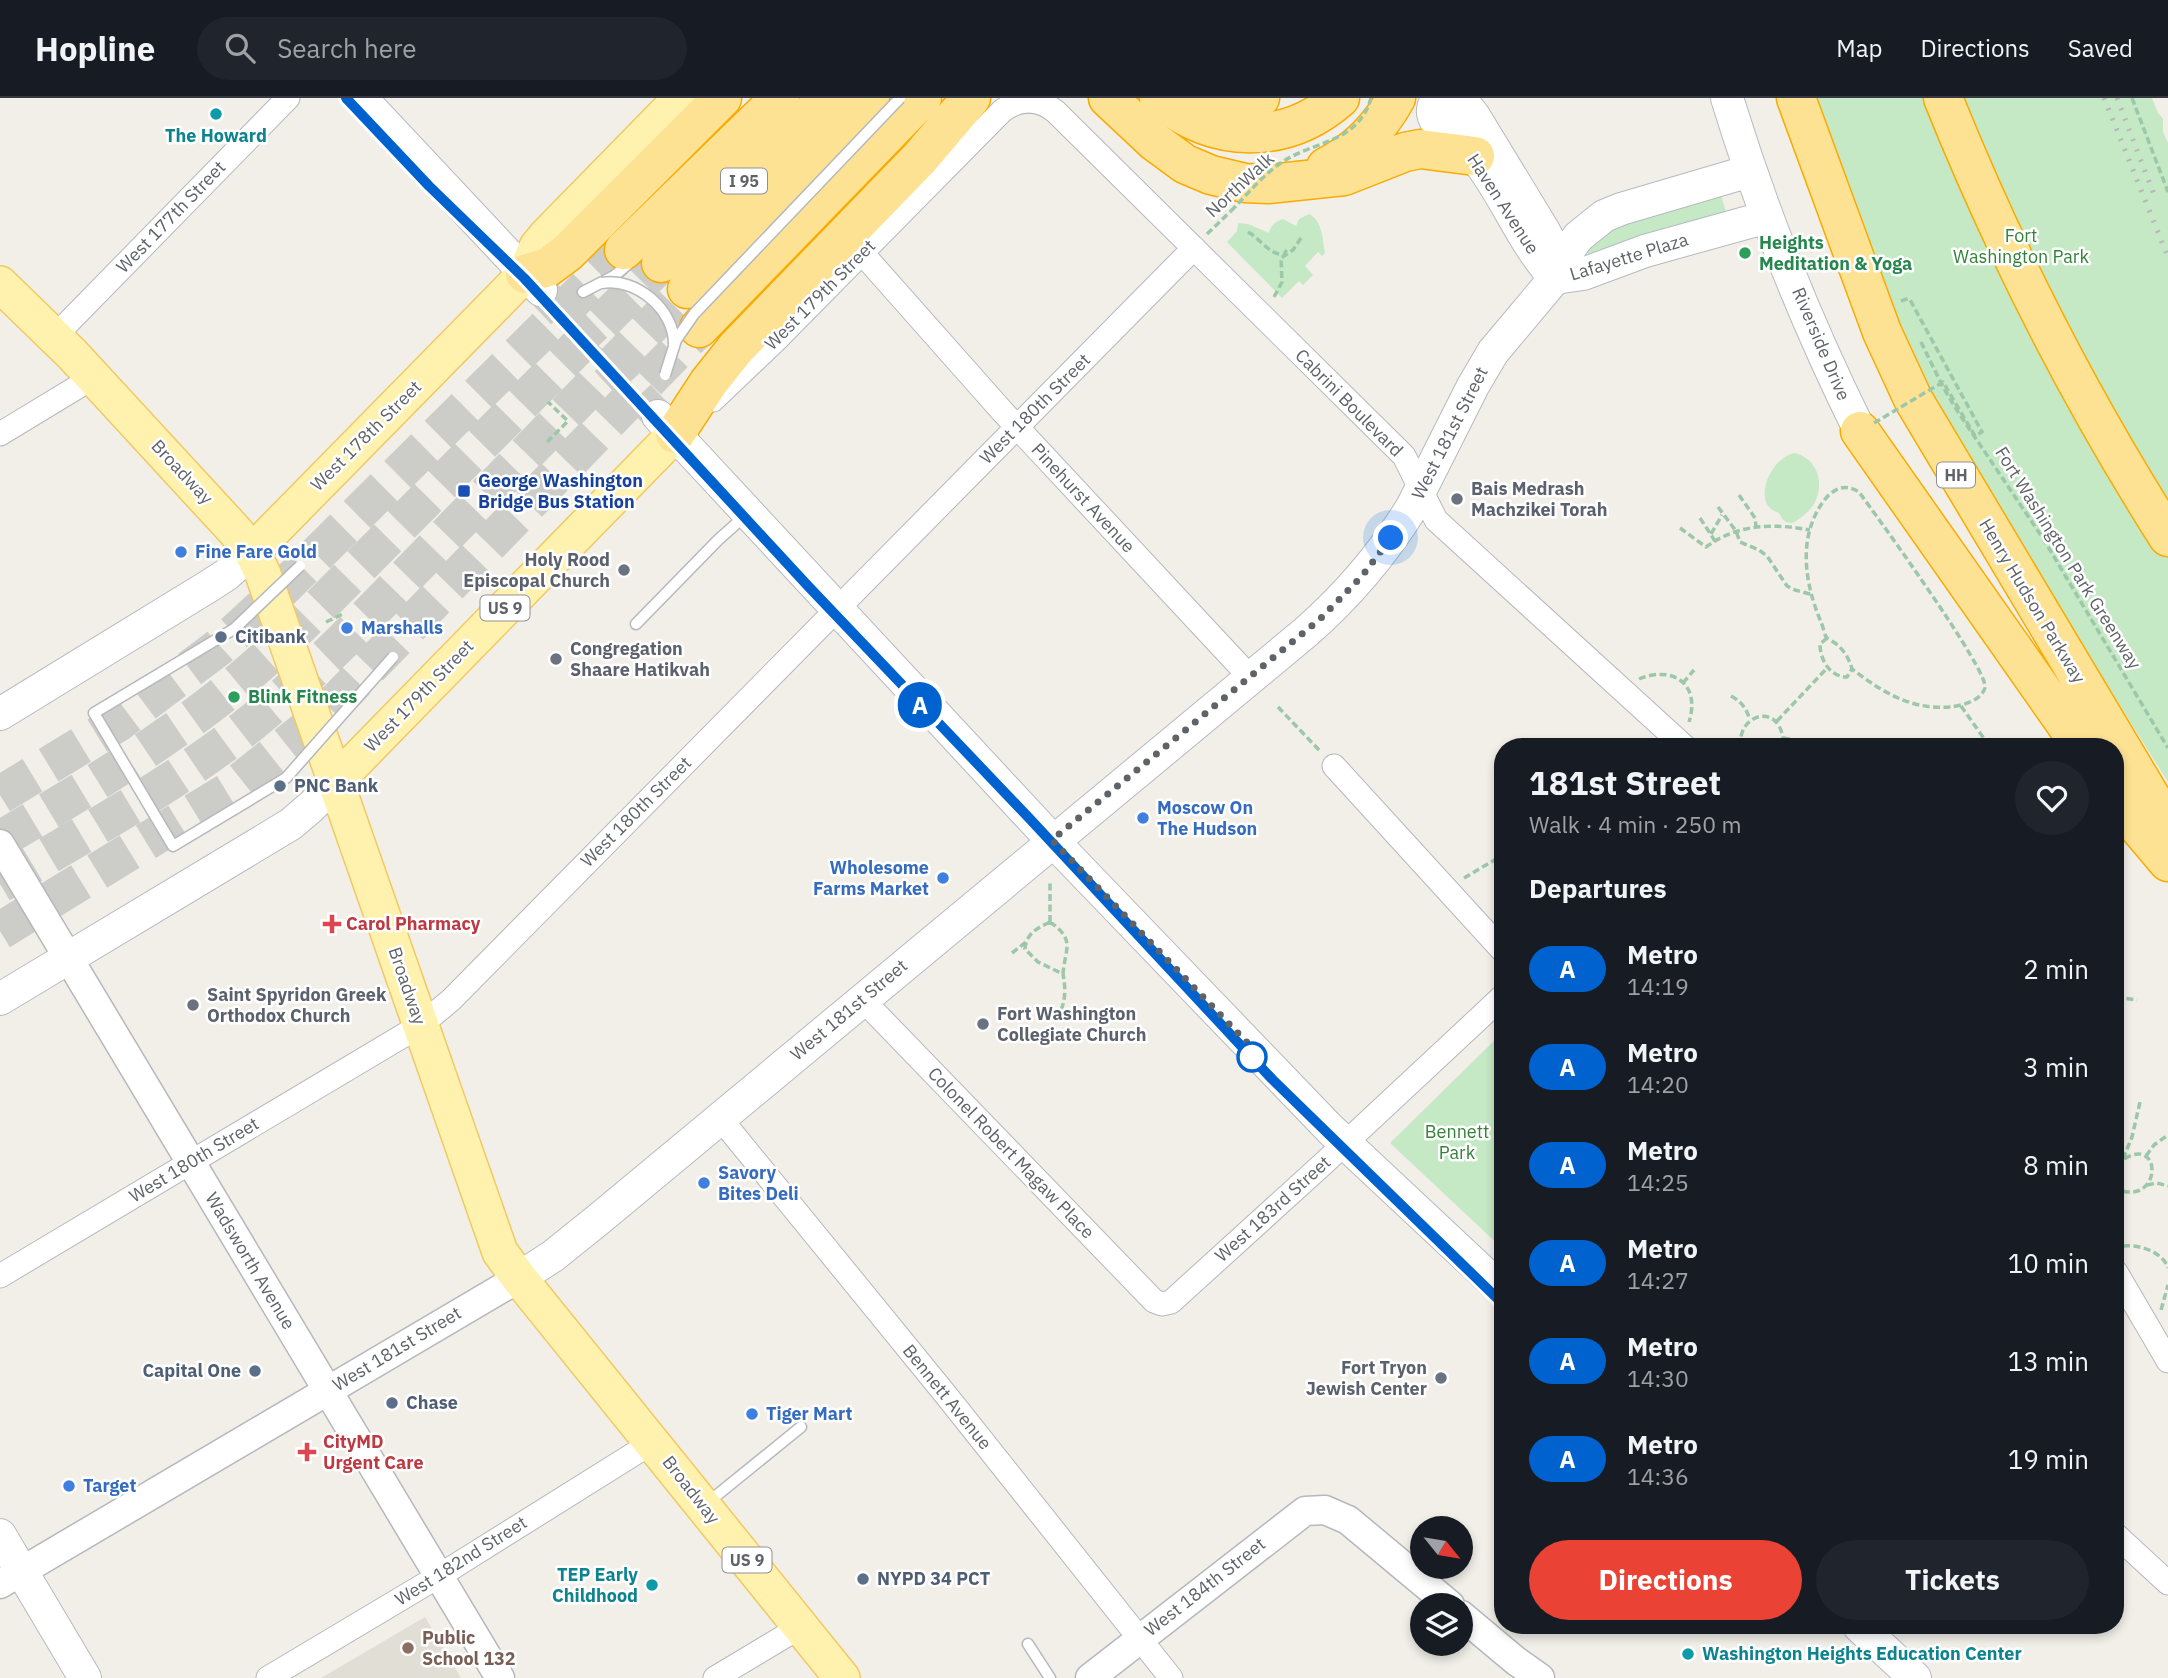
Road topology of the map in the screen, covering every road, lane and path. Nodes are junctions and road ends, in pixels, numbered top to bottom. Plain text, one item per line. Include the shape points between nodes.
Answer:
1 (288, 98) edge
2 (361, 98) edge
3 (681, 98) edge
4 (722, 98) edge
5 (760, 98) edge
6 (780, 98) edge
7 (827, 98) edge
8 (870, 98) edge
9 (900, 98) edge
10 (922, 98) edge
11 (957, 98) edge
12 (971, 98) edge
13 (1108, 98) edge
14 (1159, 98) edge
15 (1181, 98) edge
16 (1260, 98) edge
17 (1371, 98) edge
18 (1396, 98) edge
19 (1438, 98) edge
20 (1453, 98) edge
21 (1727, 98) edge
22 (1796, 98) edge
23 (1943, 98) edge
24 (2132, 98) edge
25 (1030, 100) joint
26 (1327, 108) edge
27 (1475, 156) junction
28 (1750, 171) junction
29 (1295, 180) junction
30 (2168, 191) edge
31 (1767, 216) junction
32 (802, 221) junction
33 (1248, 232) dead end
34 (1301, 238) dead end
35 (1288, 247) dead end
36 (1194, 248) junction
37 (862, 253) junction
38 (1284, 255) junction
39 (654, 263) junction
40 (1555, 278) junction
41 (533, 282) junction
42 (602, 283) junction
43 (0, 284) edge
44 (583, 292) dead end
45 (1274, 297) dead end
46 (1901, 301) dead end
47 (55, 336) junction
48 (686, 338) junction
49 (665, 374) dead end
50 (94, 377) junction
51 (1942, 385) dead end
52 (548, 402) dead end
53 (666, 426) junction
54 (1017, 427) junction
55 (1867, 427) junction
56 (0, 434) edge
57 (547, 442) dead end
58 (1421, 489) junction
59 (1739, 495) dead end
60 (1718, 507) dead end
61 (748, 513) junction
62 (1723, 514) junction
63 (1700, 518) dead end
64 (1756, 526) junction
65 (1680, 528) dead end
66 (1810, 530) junction
67 (1736, 531) junction
68 (1712, 534) junction
69 (2168, 537) edge
70 (1715, 541) junction
71 (251, 552) junction
72 (300, 566) dead end
73 (1810, 594) junction
74 (837, 609) junction
75 (345, 613) dead end
76 (326, 622) dead end
77 (636, 624) dead end
78 (1827, 638) junction
79 (393, 657) dead end
80 (1828, 667) junction
81 (1852, 669) junction
82 (1694, 670) dead end
83 (1250, 677) junction
84 (1637, 680) dead end
85 (1683, 683) junction
86 (1731, 696) dead end
87 (1961, 706) junction
88 (1278, 707) dead end
89 (0, 714) edge
90 (1750, 720) junction
91 (1777, 721) junction
92 (1686, 737) edge
93 (1741, 738) edge
94 (1783, 738) edge
95 (1984, 738) edge
96 (2076, 738) edge
97 (2115, 738) edge
98 (2168, 748) edge
99 (2124, 752) edge
100 (1327, 759) joint
101 (335, 782) junction
102 (2124, 807) edge
103 (2168, 826) edge
104 (1052, 840) junction
105 (0, 844) edge
106 (1494, 860) edge
107 (2168, 862) edge
108 (1464, 878) dead end
109 (1050, 880) dead end
110 (1050, 922) junction
111 (1494, 941) edge
112 (1026, 942) junction
113 (1012, 953) dead end
114 (69, 958) junction
115 (1063, 974) junction
116 (2124, 998) edge
117 (0, 999) edge
118 (862, 999) junction
119 (2137, 1000) dead end
120 (1494, 1004) edge
121 (1056, 1019) dead end
122 (421, 1025) junction
123 (2140, 1102) dead end
124 (720, 1118) junction
125 (2168, 1135) edge
126 (1345, 1144) junction
127 (2146, 1156) junction
128 (2124, 1157) edge
129 (2124, 1159) edge
130 (191, 1161) junction
131 (2145, 1186) junction
132 (2168, 1186) edge
133 (2124, 1191) edge
134 (2124, 1247) edge
135 (2168, 1264) edge
136 (0, 1276) edge
137 (519, 1278) junction
138 (1494, 1283) edge
139 (2168, 1284) edge
140 (2124, 1285) edge
141 (1162, 1304) joint
142 (2161, 1312) dead end
143 (2166, 1354) edge
144 (328, 1390) junction
145 (801, 1427) dead end
146 (653, 1442) junction
147 (704, 1506) junction
148 (0, 1535) edge
149 (2124, 1542) edge
150 (439, 1576) junction
151 (11, 1578) edge
152 (2168, 1583) edge
153 (1436, 1593) edge
154 (1473, 1625) edge
155 (800, 1627) junction
156 (1867, 1634) edge
157 (1140, 1639) junction
158 (1028, 1644) dead end
159 (85, 1678) edge
160 (268, 1678) edge
161 (500, 1678) edge
162 (715, 1678) edge
163 (842, 1678) edge
164 (1050, 1678) edge
165 (1090, 1678) edge
166 (1171, 1678) edge
167 (1540, 1678) edge
168 (1914, 1678) edge

1 - 47 street, West 177th Street
2 - 41 main road
3 - 41 main road, West 178th Street via 537,247
4 - 41 highway
5 - 39 highway
6 - 39 highway, I 95
7 - 39 highway, I 95
8 - 39 highway, I 95 via 757,219
9 - 48 lane, bridge via 694,314 679,333
10 - 32 highway
11 - 32 highway via 885,161
12 - 53 highway, US 9 via 920,158 760,321
13 - 29 highway via 1165,150 1202,172 1245,183
14 - 26 highway via 1201,124 1241,133 1279,131
15 - 16 highway via 1223,103
17 - 36 path, NorthWalk, bridge via 1353,128 1277,166
18 - 29 highway via 1362,144 1320,171
19 - 27 main road, Haven Avenue via 1432,107 1434,121
20 - 40 main road, Haven Avenue via 1474,116 1544,231 1554,251
21 - 28 main road, Riverside Drive
22 - 97 highway, Henry Hudson Parkway / HH via 1882,332 1913,399
23 - 69 highway via 2031,298 2099,426
24 - 30 path
25 - 36 street, Cabrini Boulevard via 1056,112
25 - 37 street, West 179th Street via 1002,111
27 - 29 highway via 1420,149 1344,176
27 - 40 main road, Haven Avenue
28 - 31 main road, Riverside Drive
28 - 40 main road, Lafayette Plaza via 1605,216 1570,247
31 - 40 main road, Lafayette Plaza via 1644,251 1583,274
31 - 55 main road, Riverside Drive via 1827,361
32 - 48 highway
33 - 38 path via 1269,251
34 - 38 path
35 - 38 path
36 - 54 street, West 180th Street
36 - 58 street, Cabrini Boulevard via 1404,456
37 - 53 street, West 179th Street via 752,364
37 - 54 street, Pinehurst Avenue
38 - 45 path via 1282,282
39 - 42 lane
40 - 58 main road, West 181st Street via 1486,363
41 - 71 main road, West 178th Street
42 - 44 lane
42 - 48 lane, bridge via 614,282 639,291 654,302 674,336
43 - 47 main road, Broadway
46 - 55 path, bridge via 1909,298 1982,432 1975,436 1943,382
47 - 50 main road, Broadway
48 - 49 lane, bridge
50 - 56 street
50 - 71 main road, Broadway
51 - 98 path, Fort Washington Park Greenway via 2044,540
52 - 57 path via 568,421
53 - 61 main road
53 - 101 main road, West 179th Street / US 9
54 - 74 street, West 180th Street
54 - 83 street, Pinehurst Avenue
55 - 96 highway
58 - 83 main road, West 181st Street via 1362,576 1320,619
58 - 92 street, Cabrini Boulevard via 1436,520
59 - 64 path
60 - 62 path
61 - 74 main road
61 - 77 lane
62 - 67 path
62 - 68 path
63 - 68 path
64 - 66 path
64 - 67 path
65 - 70 path via 1706,547
66 - 73 path via 1806,558
66 - 87 path via 1817,511 1834,490 1842,487 1859,492 1981,672 1985,688
67 - 70 path
67 - 73 path via 1740,542 1767,556 1787,586
68 - 70 path
71 - 89 main road, West 178th Street via 199,593
71 - 101 main road, Broadway / US 9 via 263,574
72 - 79 lane, bridge via 234,629 94,713 173,846 286,778
73 - 78 path
74 - 104 main road
74 - 122 street, West 180th Street via 451,1000
75 - 76 path
78 - 80 path via 1819,649
78 - 81 path via 1846,654
80 - 81 path via 1842,677
80 - 91 path
81 - 87 path via 1908,703
82 - 85 path
83 - 104 main road, West 181st Street
84 - 85 path via 1652,673 1667,674
85 - 92 path via 1692,700
86 - 90 path via 1747,709
87 - 95 path
88 - 100 path
90 - 91 path via 1765,716
90 - 93 path
91 - 94 path
99 - 103 highway, Henry Hudson Parkway / HH
100 - 111 street
101 - 114 main road, West 179th Street via 291,824
101 - 122 main road, Broadway / US 9
102 - 107 highway
104 - 118 main road, West 181st Street
104 - 126 main road
105 - 114 street, Wadsworth Avenue
106 - 108 path
109 - 110 path
110 - 112 path via 1038,927
110 - 115 path via 1068,943
112 - 113 path
112 - 115 path via 1026,949 1038,962
114 - 117 main road, West 179th Street
114 - 130 street, Wadsworth Avenue
115 - 121 path via 1065,1000
116 - 119 path
118 - 124 main road, West 181st Street
118 - 141 street, Colonel Robert Magaw Place via 1154,1301
120 - 126 street, West 183rd Street
122 - 130 street, West 180th Street
122 - 137 main road, Broadway / US 9 via 500,1252
123 - 128 path
124 - 137 main road, West 181st Street via 553,1256
124 - 157 street, Bennett Avenue
125 - 127 path
126 - 138 main road
126 - 141 street, West 183rd Street via 1171,1302
127 - 129 path
127 - 131 path via 2153,1170
130 - 136 street, West 180th Street
130 - 144 street, Wadsworth Avenue
131 - 132 path
131 - 133 path
134 - 135 path via 2141,1247
137 - 144 street, West 181st Street
137 - 146 main road, Broadway / US 9
139 - 142 path
140 - 143 street
144 - 150 street, Wadsworth Avenue
144 - 151 street, West 181st Street
145 - 147 lane
146 - 147 main road, Broadway / US 9
146 - 150 street, West 182nd Street
147 - 155 main road, Broadway / US 9
148 - 151 main road
149 - 152 street
150 - 160 street, West 182nd Street
150 - 161 street, Wadsworth Avenue
151 - 159 main road
153 - 157 street, West 184th Street via 1356,1525 1325,1510 1310,1510 1300,1513
154 - 167 street
155 - 162 street
155 - 163 main road, Broadway / US 9
156 - 168 main road
157 - 165 street, West 184th Street
157 - 166 street, Bennett Avenue
158 - 164 lane

